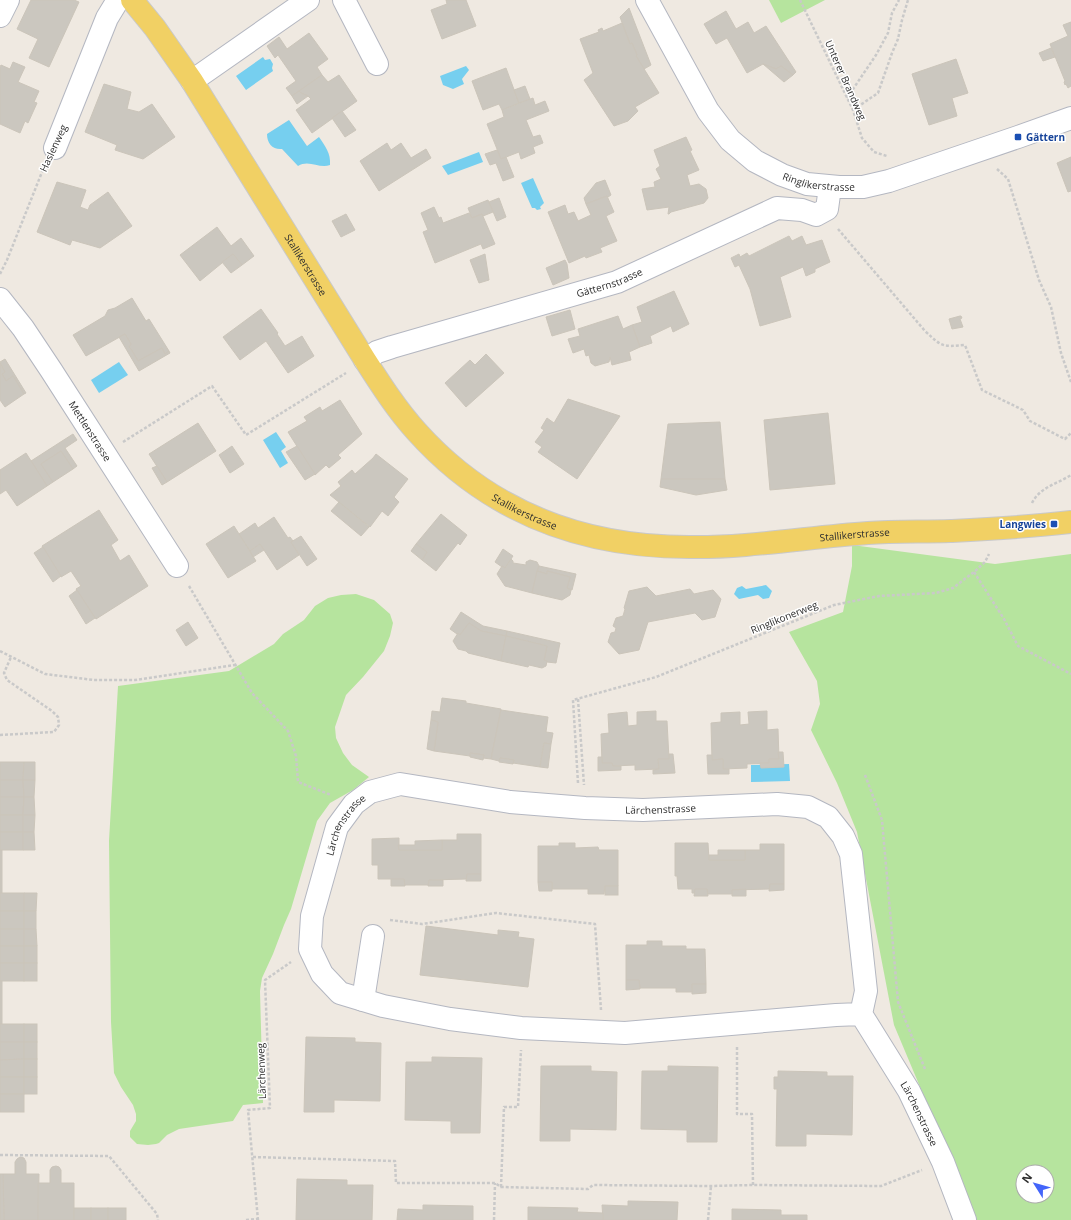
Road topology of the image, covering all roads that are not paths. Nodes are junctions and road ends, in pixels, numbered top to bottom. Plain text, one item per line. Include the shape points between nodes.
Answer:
1 (8, 0) edge
2 (118, 0) edge
3 (132, 0) edge
4 (308, 0) edge
5 (344, 0) edge
6 (647, 0) edge
7 (0, 16) edge
8 (377, 64) dead end
9 (192, 81) junction
10 (1071, 118) edge
11 (55, 148) road end
12 (830, 187) junction
13 (0, 299) edge
14 (364, 360) junction
15 (1071, 522) edge
16 (176, 566) road end
17 (372, 936) road end
18 (363, 1000) junction
19 (861, 1014) junction
20 (965, 1220) edge

1 - 7 street
2 - 11 street, Haslenweg via 107,18
3 - 9 main road, Stallikerstrasse
4 - 9 street
5 - 8 street
6 - 12 street, Ringlikerstrasse via 708,111 730,140 755,161 782,175 807,184
9 - 14 main road, Stallikerstrasse
10 - 12 street, Ringlikerstrasse via 889,181 863,187
12 - 14 street, Gätternstrasse via 827,209 816,215 802,210 777,208 618,282 392,347
13 - 16 street, Mettlenstrasse via 23,328
14 - 15 main road, Stallikerstrasse via 418,433 461,474 506,504 570,531 596,538 690,548 869,533 950,531
17 - 18 street
18 - 19 street, Lärchenstrasse via 443,1018 521,1028 625,1033
18 - 19 street, Lärchenstrasse via 340,993 322,974 310,949 312,916 337,828 354,804 370,792 400,784 510,802 582,808 644,810 777,804 808,807 828,817 851,854 866,991
19 - 20 street, Lärchenstrasse via 909,1091 943,1162

